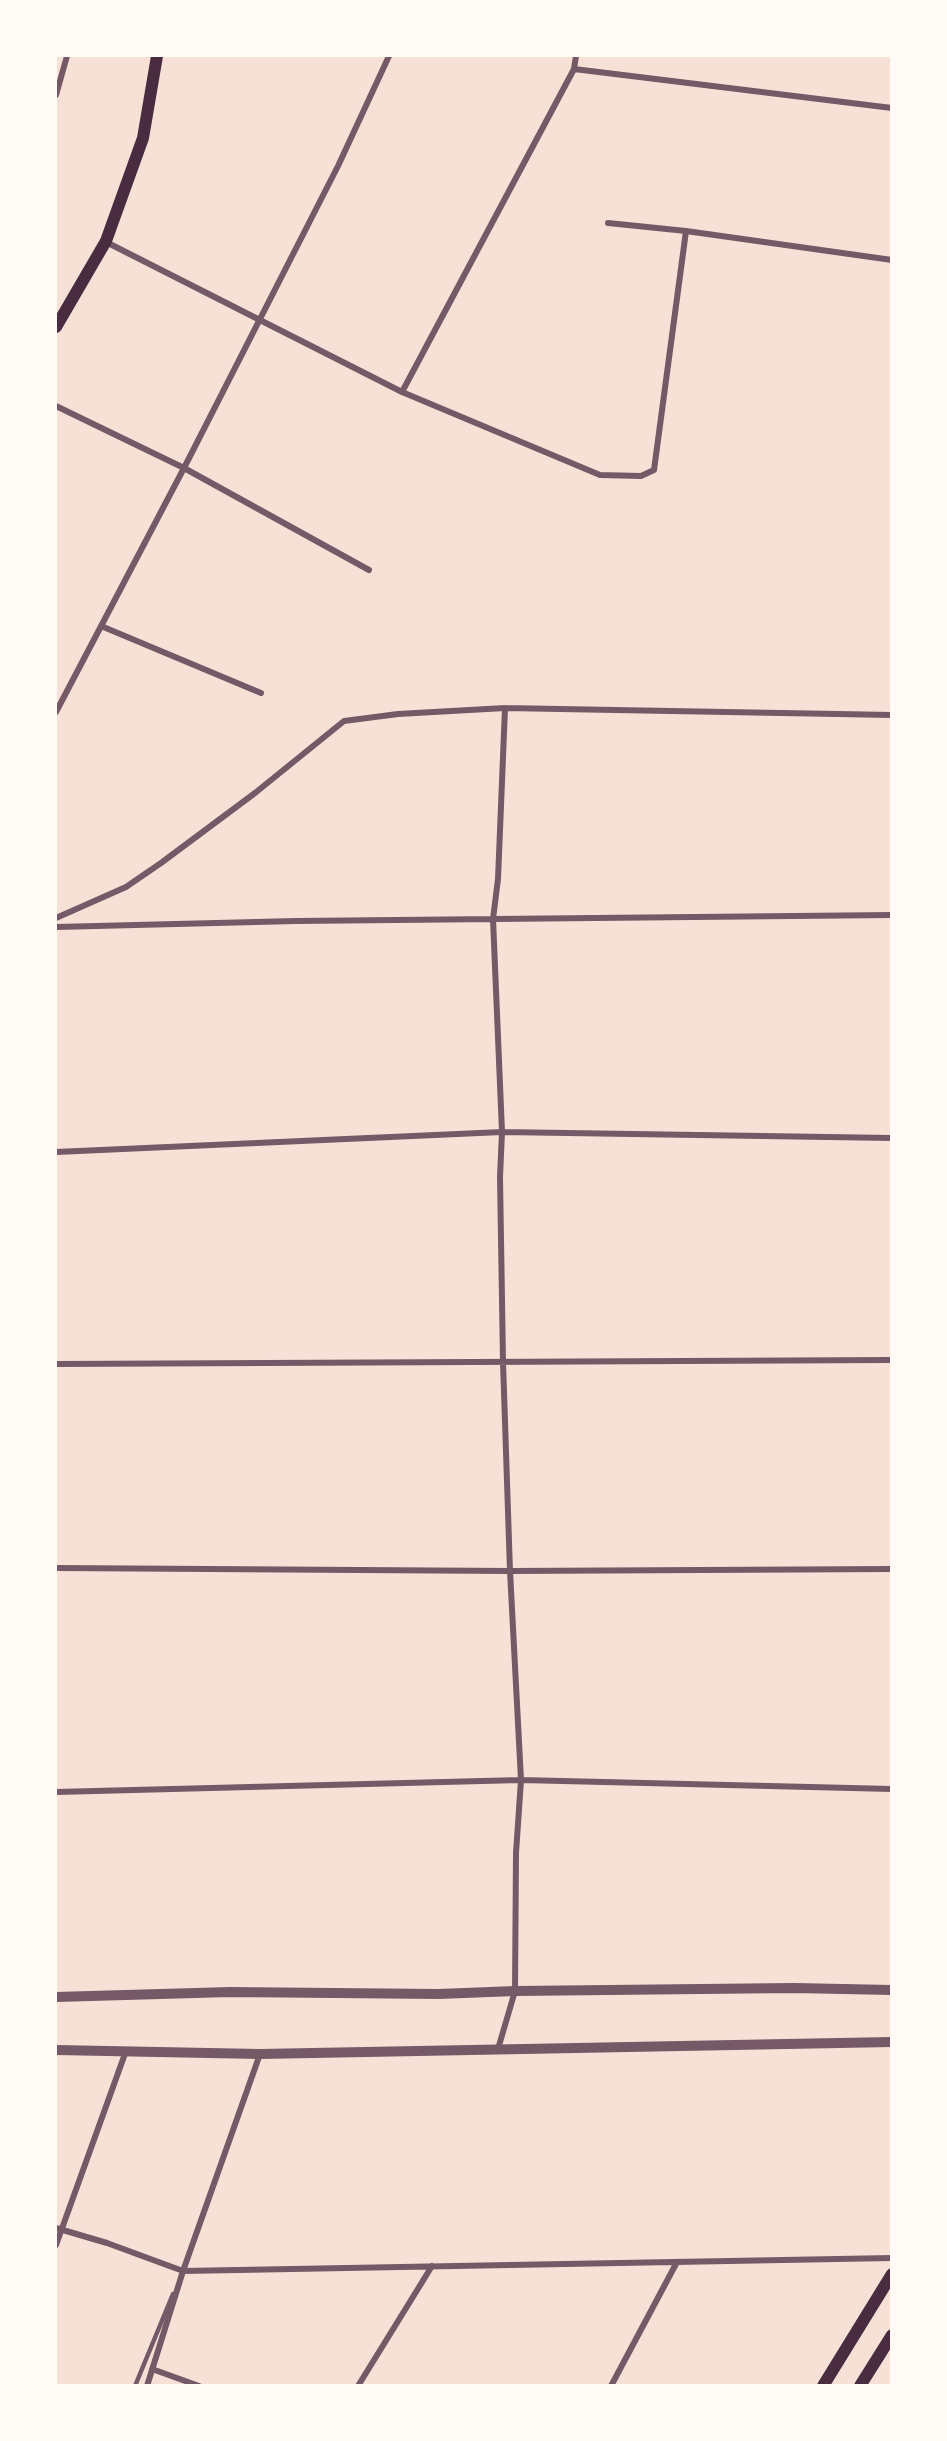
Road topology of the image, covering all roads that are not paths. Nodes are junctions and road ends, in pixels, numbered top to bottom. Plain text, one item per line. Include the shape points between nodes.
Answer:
1 (68, 56) edge
2 (157, 56) edge
3 (388, 56) edge
4 (576, 56) edge
5 (574, 69) junction
6 (56, 95) edge
7 (891, 108) edge
8 (608, 223) dead end
9 (686, 231) junction
10 (106, 242) junction
11 (891, 260) edge
12 (259, 321) junction
13 (56, 327) edge
14 (402, 392) junction
15 (56, 406) edge
16 (184, 468) junction
17 (369, 570) dead end
18 (101, 626) junction
19 (261, 693) dead end
20 (505, 708) junction
21 (56, 712) edge
22 (891, 715) edge
23 (891, 915) edge
24 (56, 918) edge
25 (493, 919) junction
26 (56, 927) edge
27 (502, 1132) junction
28 (891, 1138) edge
29 (56, 1152) edge
30 (891, 1360) edge
31 (503, 1362) junction
32 (56, 1365) edge
33 (56, 1568) edge
34 (891, 1569) edge
35 (510, 1572) junction
36 (521, 1780) junction
37 (891, 1789) edge
38 (56, 1792) edge
39 (891, 1990) edge
40 (515, 1991) junction
41 (56, 1997) edge
42 (891, 2042) edge
43 (498, 2049) junction
44 (56, 2050) edge
45 (126, 2051) junction
46 (260, 2054) junction
47 (58, 2228) edge
48 (56, 2245) edge
49 (891, 2258) edge
50 (677, 2262) junction
51 (432, 2266) junction
52 (183, 2271) junction
53 (891, 2274) edge
54 (891, 2335) edge
55 (152, 2369) junction
56 (135, 2385) edge
57 (147, 2385) edge
58 (199, 2385) edge
59 (358, 2385) edge
60 (611, 2385) edge
61 (823, 2385) edge
62 (860, 2385) edge

1 - 6 street
2 - 10 main road via 143,138
3 - 12 street via 338,166
4 - 5 street
5 - 7 street
5 - 14 street
8 - 9 street
9 - 11 street
9 - 14 street via 654,470 640,476 600,475
10 - 12 street
10 - 13 main road
12 - 14 street
12 - 16 street
15 - 16 street
16 - 17 street
16 - 18 street
18 - 19 street
18 - 21 street
20 - 22 street
20 - 24 street via 344,721 214,825 126,887
20 - 25 street
23 - 25 street
25 - 26 street
25 - 27 street
27 - 28 street
27 - 29 street
27 - 31 street
30 - 31 street
31 - 32 street
31 - 35 street
33 - 35 street
34 - 35 street
35 - 36 street
36 - 37 street
36 - 38 street
36 - 40 street
39 - 40 street
40 - 41 street
40 - 43 street
42 - 43 street
43 - 46 street
44 - 45 street
45 - 46 street
45 - 47 street
46 - 52 street
47 - 48 street
47 - 52 street
49 - 50 street
50 - 51 street
50 - 60 street
51 - 52 street
51 - 59 street
52 - 55 street
52 - 56 lane
53 - 61 main road
54 - 62 main road
55 - 57 street
55 - 58 street

